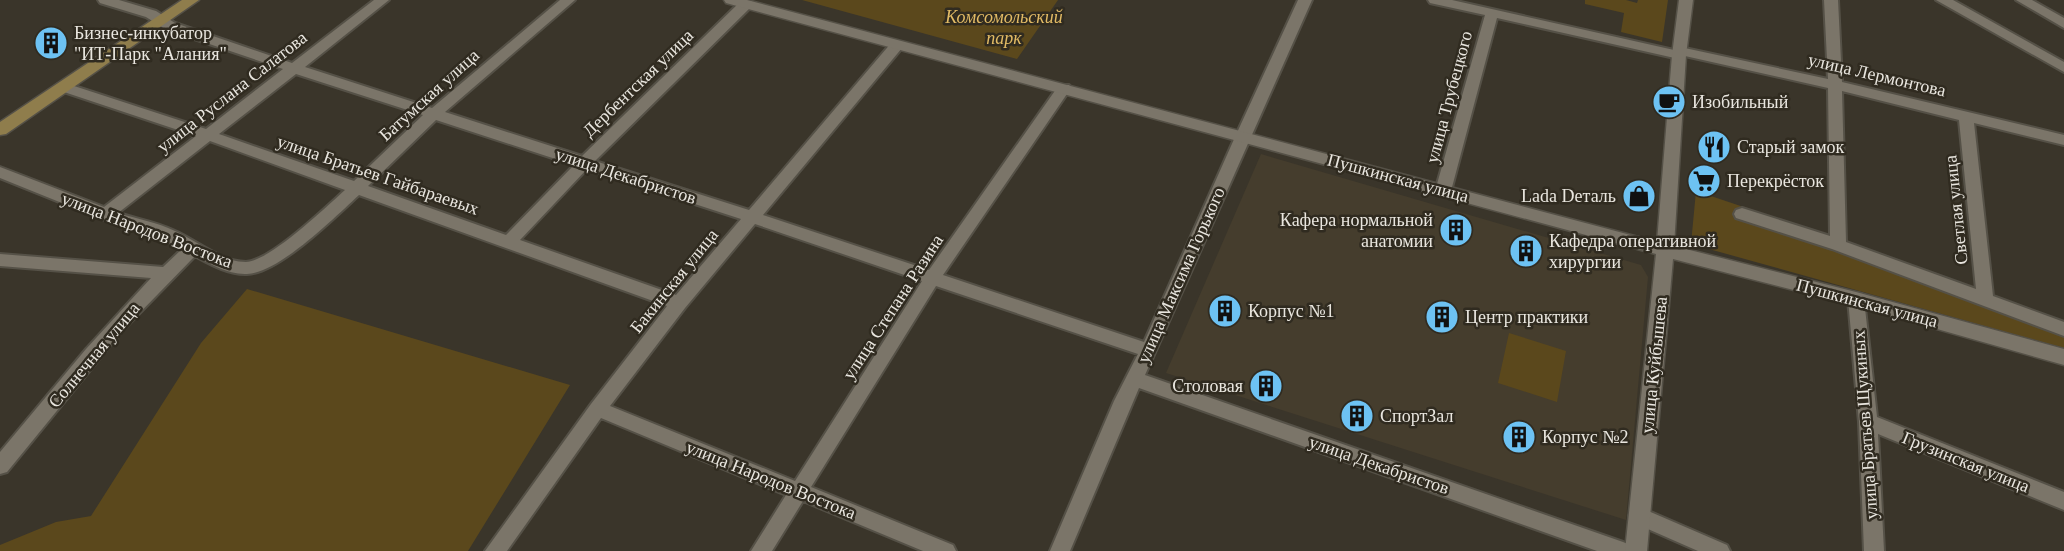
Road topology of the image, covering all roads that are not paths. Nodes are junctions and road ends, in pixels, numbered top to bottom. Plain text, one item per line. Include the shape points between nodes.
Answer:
1 (105, 0) edge
2 (192, 0) edge
3 (382, 0) edge
4 (568, 0) edge
5 (1305, 0) edge
6 (1435, 0) edge
7 (1686, 0) edge
8 (1831, 0) edge
9 (1943, 0) edge
10 (2023, 0) edge
11 (739, 2) edge
12 (1492, 13) junction
13 (160, 21) junction
14 (2064, 24) edge
15 (897, 45) junction
16 (1680, 53) junction
17 (293, 68) junction
18 (2064, 68) edge
19 (1835, 85) junction
20 (63, 87) junction
21 (1064, 88) junction
22 (436, 113) junction
23 (1966, 117) junction
24 (0, 130) edge
25 (208, 135) junction
26 (1242, 137) junction
27 (2064, 140) edge
28 (584, 163) junction
29 (0, 172) edge
30 (356, 188) junction
31 (1443, 191) junction
32 (106, 214) junction
33 (1742, 214) dead end
34 (752, 218) junction
35 (509, 242) junction
36 (1838, 244) junction
37 (192, 249) junction
38 (1665, 250) junction
39 (0, 260) edge
40 (261, 265) joint
41 (166, 273) junction
42 (932, 279) junction
43 (1856, 299) junction
44 (1984, 300) junction
45 (680, 303) junction
46 (2064, 329) edge
47 (1149, 351) junction
48 (2064, 357) edge
49 (1135, 379) junction
50 (597, 410) junction
51 (1868, 422) junction
52 (0, 466) edge
53 (799, 491) junction
54 (2064, 501) edge
55 (1639, 516) junction
56 (495, 551) edge
57 (761, 551) edge
58 (946, 551) edge
59 (1060, 551) edge
60 (1623, 551) edge
61 (1636, 551) edge
62 (1720, 551) edge
63 (1874, 551) edge

1 - 13 street, улица Декабристов via 151,14
2 - 13 main road
3 - 17 street, улица Руслана Салатова
4 - 22 street, Батумская улица
5 - 26 street, улица Максима Горького
6 - 12 street, улица Лермонтова
7 - 16 street, улица Куйбышева
8 - 19 street
9 - 18 street
10 - 14 street
11 - 15 street, Пушкинская улица
11 - 28 street, Дербентская улица
12 - 16 street, улица Лермонтова
12 - 31 street, улица Трубецкого
13 - 17 street, улица Декабристов
13 - 20 main road
15 - 21 street, Пушкинская улица
15 - 34 street, Бакинская улица
16 - 19 street, улица Лермонтова
16 - 38 street, улица Куйбышева
17 - 22 street, улица Декабристов
17 - 25 street, улица Руслана Салатова
19 - 23 street, улица Лермонтова
19 - 36 street
20 - 24 main road
20 - 25 street, улица Братьев Гайбараевых
21 - 26 street, Пушкинская улица
21 - 42 street, улица Степана Разина
22 - 28 street, улица Декабристов
22 - 30 street, Батумская улица
23 - 27 street, улица Лермонтова
23 - 44 street, Светлая улица
25 - 30 street, улица Братьев Гайбараевых
25 - 32 street, улица Руслана Салатова
26 - 31 street, Пушкинская улица
26 - 47 street, улица Максима Горького
28 - 34 street, улица Декабристов
28 - 35 street, Дербентская улица
29 - 32 street, улица Народов Востока
30 - 35 street, улица Братьев Гайбараевых
30 - 40 street, Батумская улица
31 - 38 street, Пушкинская улица
32 - 37 street, улица Народов Востока via 178,239
33 - 36 street
34 - 42 street, улица Декабристов
34 - 45 street, Бакинская улица
35 - 45 street, улица Братьев Гайбараевых
36 - 44 street
37 - 40 street, улица Народов Востока via 247,268
37 - 41 street, Солнечная улица
38 - 43 street, Пушкинская улица
38 - 55 street, улица Куйбышева
39 - 41 street
41 - 52 street, Солнечная улица
42 - 47 street, улица Декабристов
42 - 53 street, улица Степана Разина
43 - 48 street, Пушкинская улица
43 - 51 street, улица Братьев Щукиных
44 - 46 street
45 - 50 street, Бакинская улица
47 - 49 street, улица Максима Горького
49 - 59 street, улица Максима Горького via 1122,401
49 - 60 street, улица Декабристов
50 - 53 street, улица Народов Востока
50 - 56 street, Бакинская улица
51 - 54 street, Грузинская улица
51 - 63 street, улица Братьев Щукиных
53 - 57 street, улица Степана Разина
53 - 58 street, улица Народов Востока
55 - 61 street, улица Куйбышева
55 - 62 street

